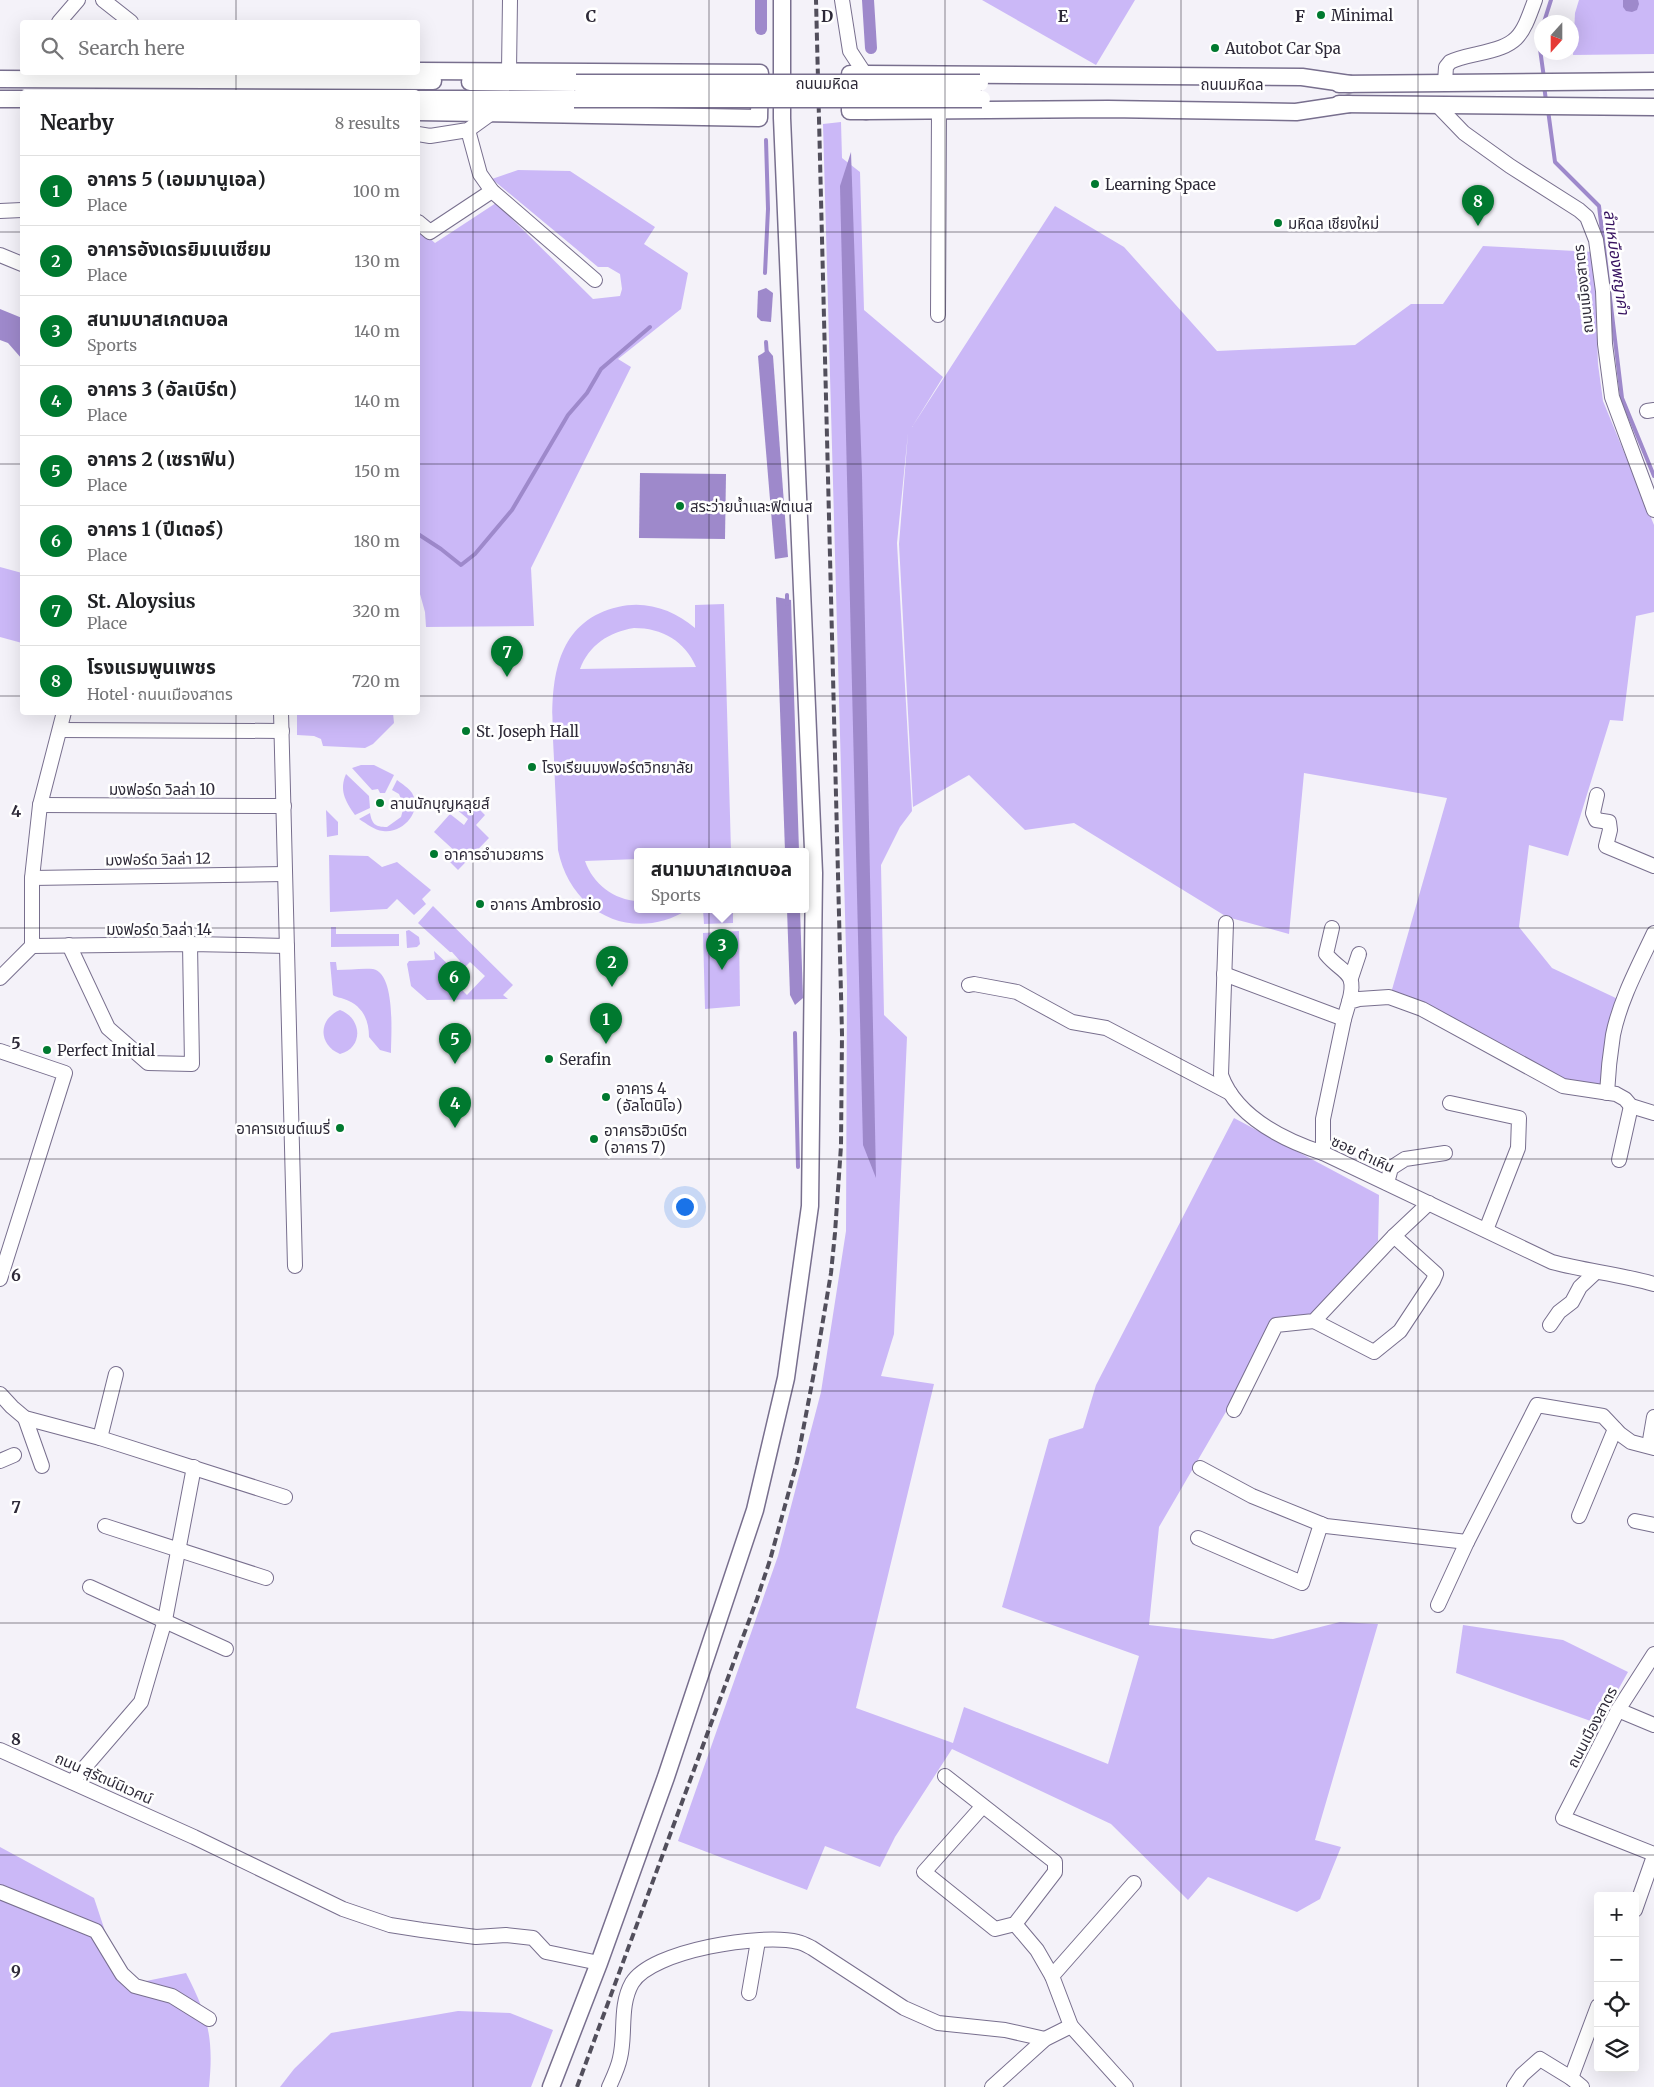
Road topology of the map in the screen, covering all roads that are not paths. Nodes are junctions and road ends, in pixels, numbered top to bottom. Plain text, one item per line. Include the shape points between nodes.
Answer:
1 (78, 0) edge
2 (103, 0) edge
3 (510, 0) edge
4 (782, 0) edge
5 (842, 0) edge
6 (1535, 0) edge
7 (61, 20) edge
8 (128, 20) edge
9 (509, 70) junction
10 (420, 71) edge
11 (782, 72) junction
12 (760, 73) junction
13 (857, 74) junction
14 (252, 75) edge
15 (43, 76) edge
16 (183, 76) edge
17 (0, 78) edge
18 (214, 79) junction
19 (1654, 81) edge
20 (1446, 82) junction
21 (1350, 84) junction
22 (575, 91) junction
23 (0, 99) edge
24 (20, 99) edge
25 (420, 99) edge
26 (1349, 104) junction
27 (1436, 104) junction
28 (1654, 107) edge
29 (939, 110) junction
30 (420, 112) edge
31 (493, 112) junction
32 (759, 118) junction
33 (782, 118) junction
34 (468, 130) junction
35 (420, 134) edge
36 (492, 191) junction
37 (0, 210) edge
38 (20, 210) edge
39 (420, 224) edge
40 (0, 255) edge
41 (20, 263) edge
42 (595, 280) dead end
43 (938, 315) dead end
44 (1653, 505) edge
45 (63, 715) edge
46 (281, 715) edge
47 (60, 730) junction
48 (282, 731) junction
49 (1597, 795) dead end
50 (40, 805) junction
51 (284, 806) junction
52 (1654, 864) edge
53 (285, 874) junction
54 (32, 878) junction
55 (1226, 923) dead end
56 (1332, 928) dead end
57 (1654, 933) edge
58 (190, 944) junction
59 (70, 945) junction
60 (32, 946) junction
61 (287, 946) junction
62 (1359, 954) dead end
63 (1224, 974) junction
64 (0, 978) edge
65 (1351, 978) junction
66 (969, 985) dead end
67 (1350, 1002) junction
68 (1344, 1019) junction
69 (0, 1051) edge
70 (1607, 1093) junction
71 (1231, 1094) junction
72 (1450, 1103) dead end
73 (1631, 1106) junction
74 (1654, 1113) edge
75 (1323, 1152) junction
76 (1445, 1153) dead end
77 (1619, 1160) dead end
78 (1387, 1182) junction
79 (1429, 1202) junction
80 (1486, 1230) junction
81 (1394, 1236) junction
82 (295, 1266) dead end
83 (1596, 1272) junction
84 (0, 1280) edge
85 (1654, 1284) edge
86 (1314, 1321) junction
87 (1550, 1326) dead end
88 (116, 1374) dead end
89 (0, 1394) edge
90 (1234, 1410) dead end
91 (1654, 1417) edge
92 (25, 1418) junction
93 (1616, 1429) junction
94 (100, 1438) junction
95 (1651, 1447) edge
96 (14, 1455) dead end
97 (0, 1461) edge
98 (42, 1466) dead end
99 (194, 1467) junction
100 (1200, 1468) dead end
101 (284, 1497) dead end
102 (1579, 1516) dead end
103 (1635, 1521) dead end
104 (1321, 1524) junction
105 (1654, 1525) edge
106 (105, 1526) dead end
107 (1198, 1538) dead end
108 (1467, 1542) junction
109 (178, 1548) junction
110 (266, 1578) dead end
111 (90, 1587) dead end
112 (1438, 1605) dead end
113 (165, 1620) junction
114 (226, 1649) dead end
115 (1654, 1654) edge
116 (1618, 1710) junction
117 (1654, 1725) edge
118 (0, 1750) edge
119 (945, 1776) dead end
120 (72, 1782) junction
121 (982, 1807) junction
122 (1654, 1855) edge
123 (1134, 1883) dead end
124 (0, 1892) edge
125 (1639, 1898) edge
126 (1015, 1924) junction
127 (758, 1941) junction
128 (599, 1963) junction
129 (1052, 1976) junction
130 (749, 1993) dead end
131 (209, 2019) dead end
132 (1594, 2020) edge
133 (1072, 2026) junction
134 (1045, 2039) junction
135 (1576, 2083) edge
136 (551, 2087) edge
137 (609, 2087) edge
138 (992, 2087) edge
139 (1126, 2087) edge
140 (1514, 2087) edge

1 - 7 street
2 - 8 street
3 - 9 street
4 - 11 main road
5 - 13 street
6 - 20 street via 1519,37 1507,46 1450,62 1446,67
9 - 10 main road
9 - 12 main road
11 - 12 main road
11 - 33 main road
12 - 32 main road
13 - 21 main road via 1302,77
13 - 29 main road via 866,111
14 - 18 main road
15 - 16 main road, ถนนมหิดล
15 - 17 main road, ถนนมหิดล
16 - 18 main road, ถนนมหิดล
18 - 22 main road, ถนนมหิดล
19 - 20 main road, ถนนมหิดล
20 - 21 main road, ถนนมหิดล
21 - 22 main road, ถนนมหิดล, bridge via 980,83
22 - 25 main road, ถนนมหิดล
22 - 26 main road, ถนนมหิดล, bridge
23 - 24 main road
26 - 27 main road, ถนนมหิดล
26 - 29 main road via 1296,112
27 - 28 main road, ถนนมหิดล
27 - 44 street, ถนนเมืองสาตร via 1464,133 1586,217 1596,240 1612,397
29 - 43 street
30 - 31 main road
31 - 32 main road
31 - 34 street
32 - 33 main road
33 - 128 main road via 814,874 810,1206 786,1378 755,1510 703,1669
34 - 35 street via 430,136
34 - 36 street via 480,174
36 - 39 street via 430,232
36 - 42 street
37 - 38 street
40 - 41 street
45 - 47 street
46 - 48 street
47 - 48 street
47 - 50 street
48 - 51 street
49 - 52 street via 1593,813 1596,820 1609,822 1606,846
50 - 51 street, มงฟอร์ด วิลล่า 10
50 - 54 street
51 - 53 street
53 - 54 street, มงฟอร์ด วิลล่า 12
53 - 61 street
54 - 60 street
55 - 63 street, ซอย ต๋าเหิน
56 - 65 street via 1326,954
57 - 70 street via 1616,1026 1608,1066
58 - 59 street, มงฟอร์ด วิลล่า 14
58 - 59 street via 192,1064 148,1062 108,1028
58 - 61 street, มงฟอร์ด วิลล่า 14
59 - 60 street, มงฟอร์ด วิลล่า 14
60 - 64 street
61 - 82 street
62 - 65 street
63 - 68 street
63 - 71 street, ซอย ต๋าเหิน via 1221,1075
65 - 67 street
66 - 71 street via 1017,992 1072,1022 1106,1028
67 - 68 street
67 - 70 street via 1389,997 1422,1009 1564,1086
68 - 75 street via 1323,1119
69 - 84 street via 65,1073
70 - 73 street via 1625,1099
71 - 75 street, ซอย ต๋าเหิน via 1246,1111 1274,1132
72 - 80 street via 1519,1118 1518,1148
73 - 74 street
73 - 77 street
75 - 78 street, ซอย ต๋าเหิน
76 - 78 street via 1405,1159 1391,1168
78 - 79 street, ซอย ต๋าเหิน
79 - 80 street, ซอย ต๋าเหิน
79 - 81 street
80 - 83 street, ซอย ต๋าเหิน via 1552,1262
81 - 86 street
81 - 86 street via 1436,1274 1400,1330 1374,1352
83 - 85 street, ซอย ต๋าเหิน via 1629,1276
83 - 87 street
86 - 90 street via 1276,1325
88 - 94 street
89 - 92 street
91 - 95 street
92 - 94 street
92 - 98 street
93 - 95 street via 1631,1442
93 - 102 street
93 - 108 street via 1602,1416 1537,1405
94 - 99 street
96 - 97 street
99 - 101 street
99 - 109 street
100 - 104 street via 1252,1496
103 - 105 street
104 - 107 street via 1302,1583
104 - 108 street
106 - 109 street
108 - 112 street
109 - 110 street
109 - 113 street
111 - 113 street
113 - 114 street
113 - 120 street via 141,1702
115 - 116 street, ถนนเมืองสาตร
116 - 117 street
116 - 122 street, ถนนเมืองสาตร via 1564,1818
118 - 120 street, ถนน สุรัตน์นิเวศน์
119 - 121 street
120 - 128 street, ถนน สุรัตน์นิเวศน์ via 343,1909 390,1925 476,1937 506,1935 533,1938 546,1952
121 - 126 street via 1055,1862 1055,1872
121 - 126 street via 924,1872 995,1929
122 - 125 street
123 - 129 street
124 - 131 street via 96,1931 122,1974 135,1986 172,1996
126 - 129 street via 1037,1950
127 - 130 street
127 - 134 street via 797,1942 812,1948 904,2008 938,2023 1005,2030
127 - 137 street via 715,1944 670,1958 653,1964 633,1981 626,1995 620,2058
128 - 136 main road
129 - 133 street
132 - 135 street
133 - 134 street
133 - 139 street
134 - 138 street
135 - 140 street via 1540,2059

